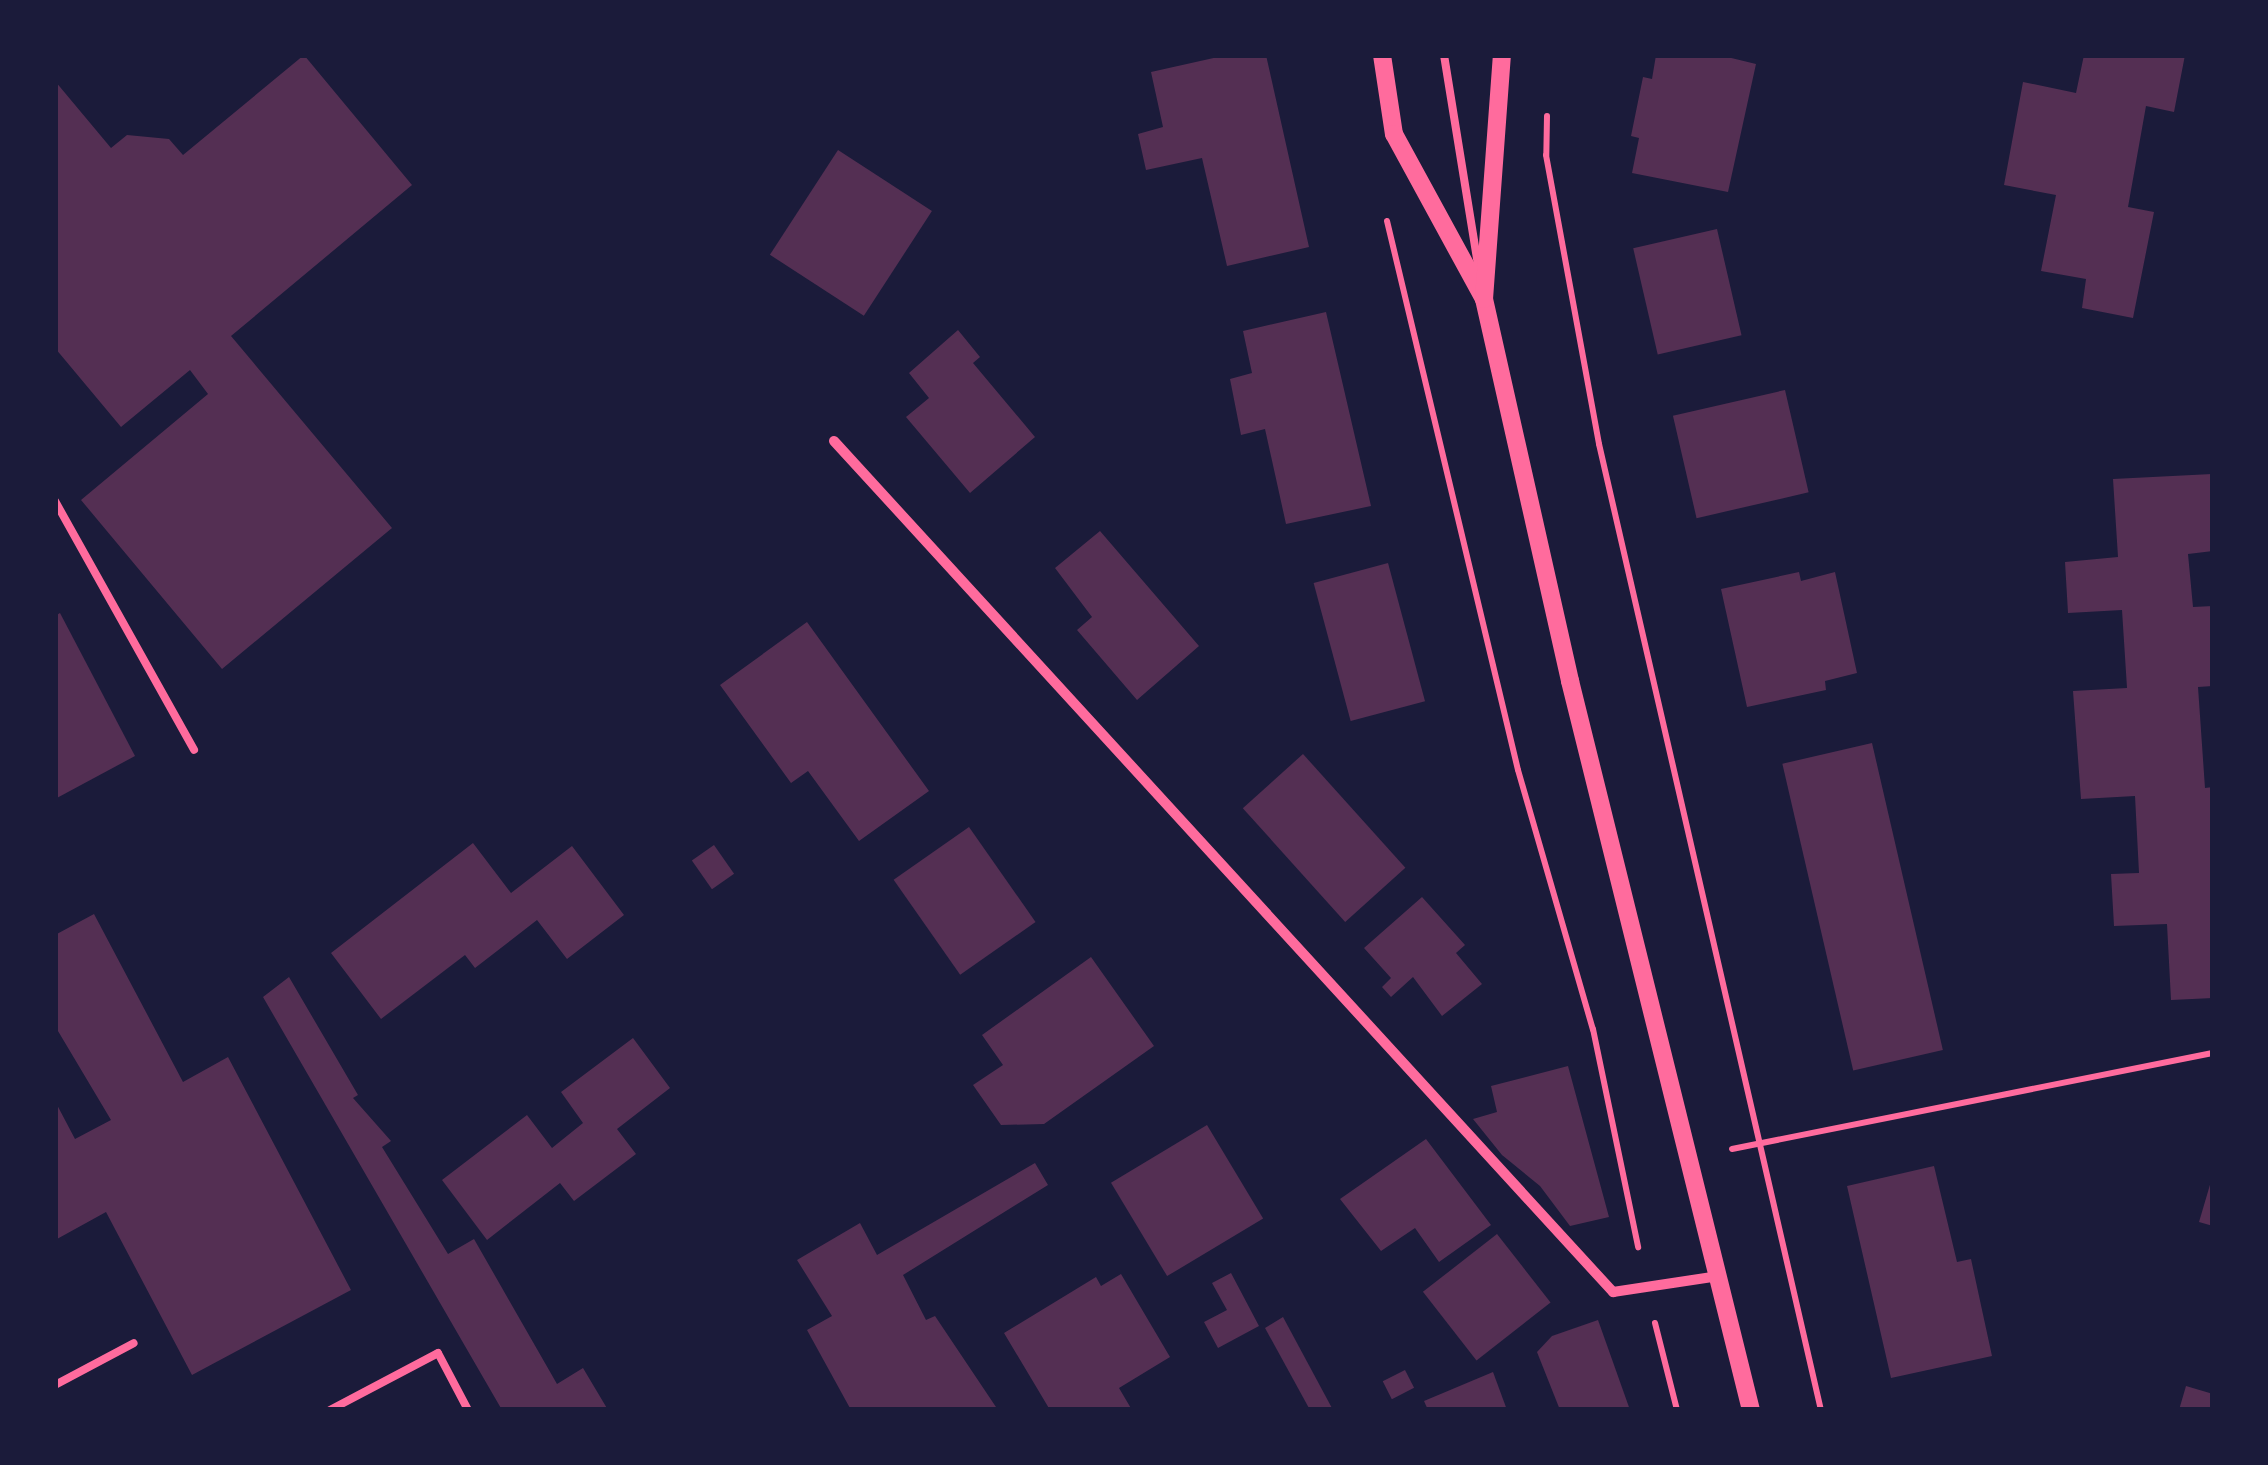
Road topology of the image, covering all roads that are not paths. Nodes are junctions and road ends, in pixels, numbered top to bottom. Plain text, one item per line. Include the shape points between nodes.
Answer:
1 (1382, 55) edge
2 (1444, 55) edge
3 (1502, 55) edge
4 (1484, 299) junction
5 (834, 440) dead end
6 (55, 502) edge
7 (194, 750) dead end
8 (1720, 1276) junction
9 (134, 1343) dead end
10 (55, 1385) edge
11 (330, 1410) edge
12 (468, 1410) edge
13 (1751, 1410) edge

1 - 4 street via 1394,134
2 - 4 lane
3 - 4 street
4 - 8 street via 1570,680
5 - 8 street via 1613,1292
6 - 7 lane
8 - 13 street
9 - 10 lane
11 - 12 lane via 438,1353

